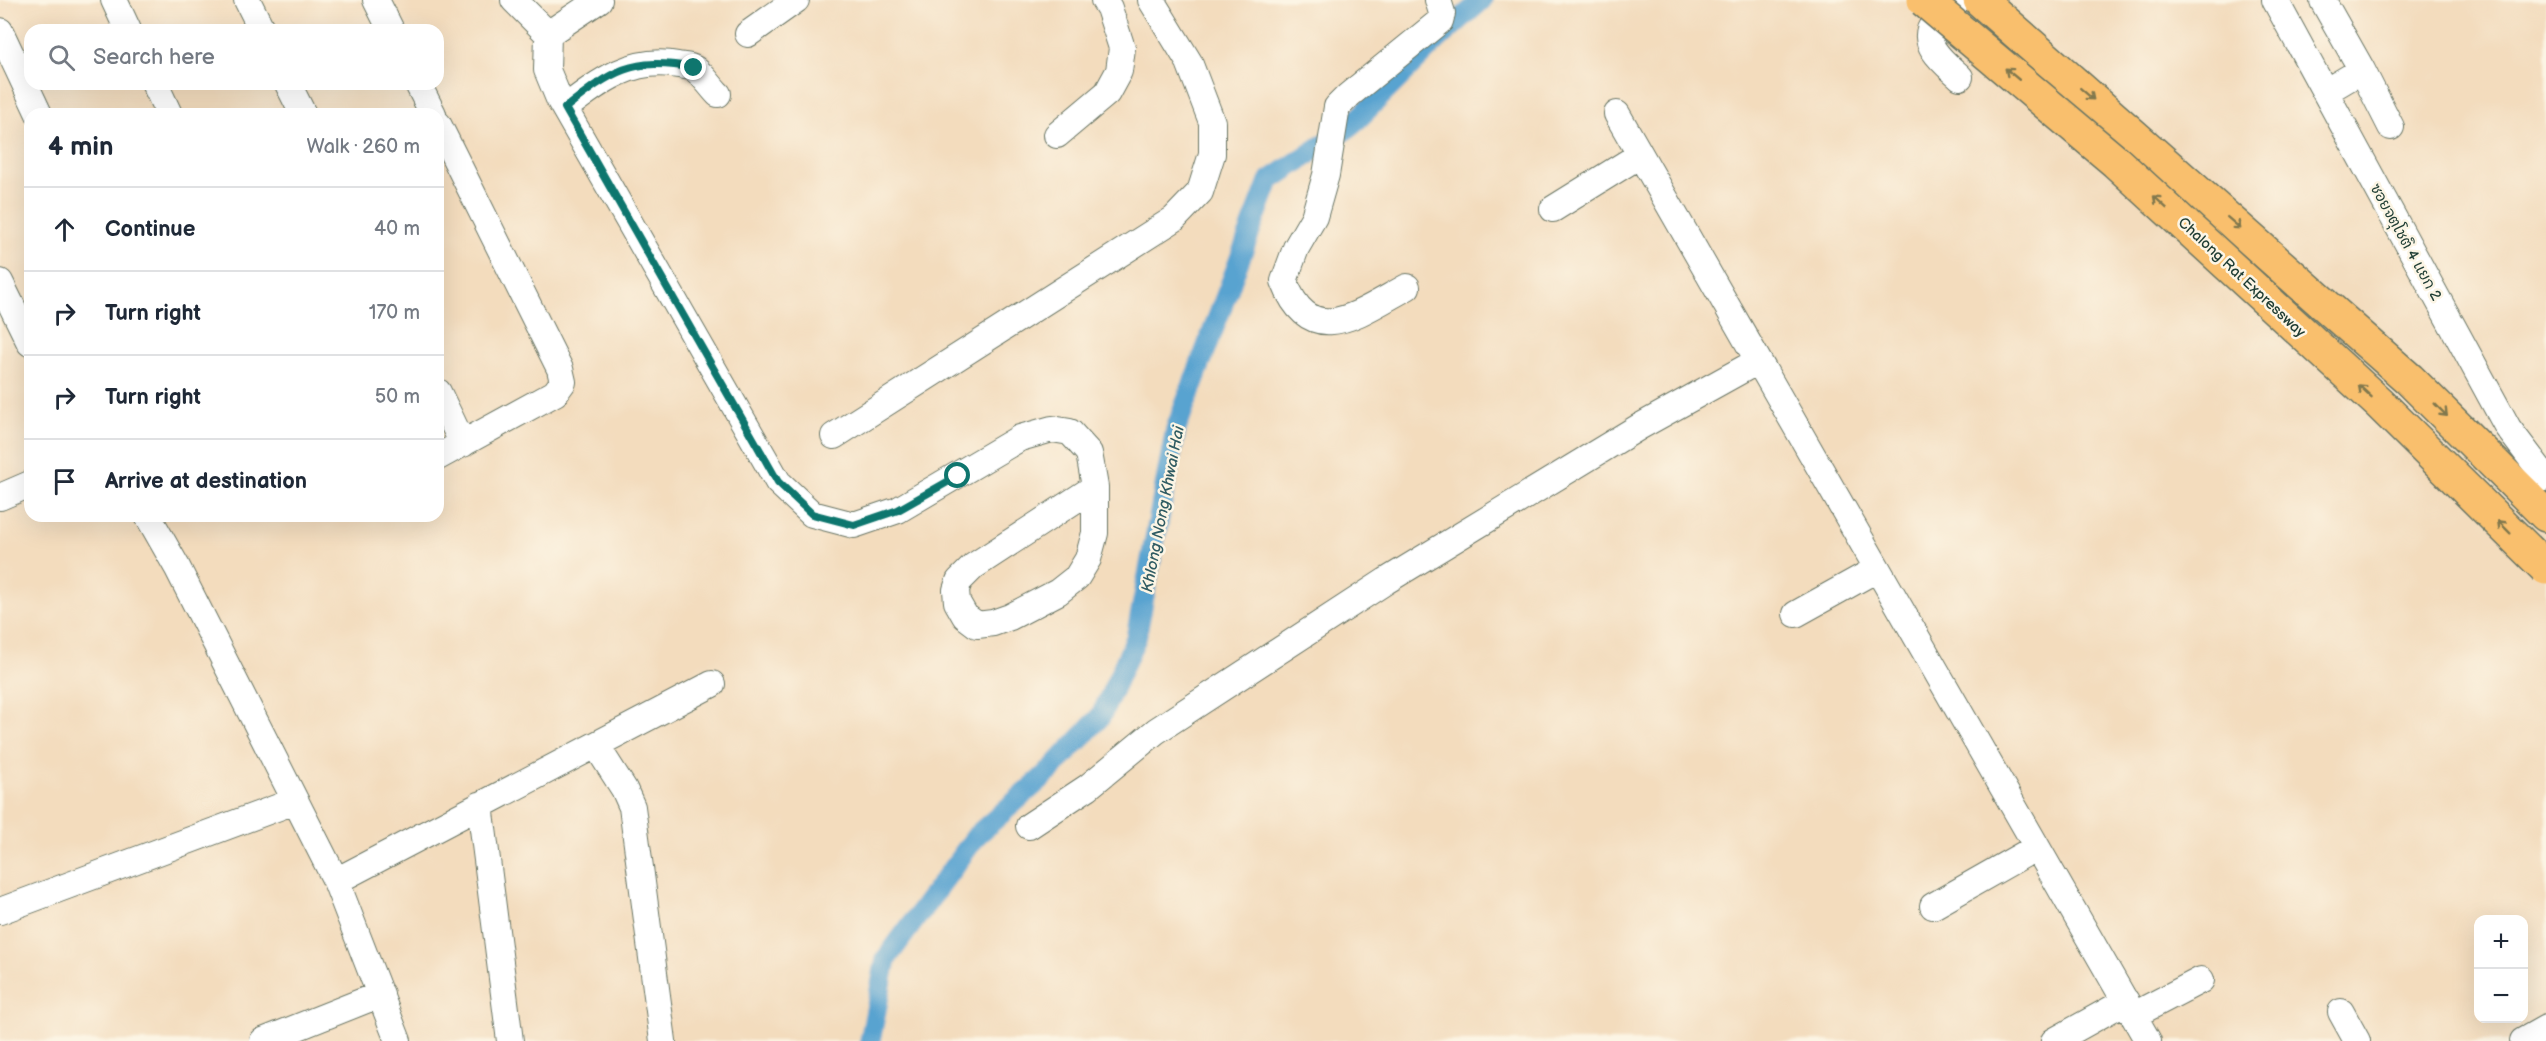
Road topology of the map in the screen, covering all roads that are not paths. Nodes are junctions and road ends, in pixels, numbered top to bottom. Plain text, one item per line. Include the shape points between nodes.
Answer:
1 (114, 0) edge
2 (247, 0) edge
3 (376, 0) edge
4 (514, 0) edge
5 (599, 0) edge
6 (796, 0) edge
7 (1104, 0) edge
8 (1151, 0) edge
9 (1438, 0) edge
10 (1924, 0) edge
11 (1958, 0) edge
12 (1980, 0) edge
13 (2275, 0) edge
14 (2323, 1) edge
15 (125, 24) edge
16 (259, 24) edge
17 (388, 24) edge
18 (0, 31) edge
19 (548, 34) junction
20 (748, 34) dead end
21 (2362, 70) junction
22 (1960, 77) dead end
23 (24, 82) edge
24 (28, 90) edge
25 (157, 90) edge
26 (291, 90) edge
27 (421, 90) edge
28 (2325, 92) junction
29 (718, 94) dead end
30 (36, 108) edge
31 (166, 108) edge
32 (300, 108) edge
33 (430, 108) edge
34 (565, 108) junction
35 (1617, 114) dead end
36 (2391, 127) dead end
37 (1057, 135) dead end
38 (444, 136) edge
39 (1640, 155) junction
40 (1553, 208) dead end
41 (0, 282) edge
42 (1407, 287) dead end
43 (24, 331) edge
44 (1758, 361) junction
45 (444, 404) edge
46 (834, 436) dead end
47 (463, 444) junction
48 (444, 454) edge
49 (2546, 478) edge
50 (24, 487) edge
51 (1095, 487) junction
52 (0, 497) edge
53 (2546, 515) edge
54 (151, 522) edge
55 (2546, 568) edge
56 (1877, 569) junction
57 (1796, 614) dead end
58 (712, 684) dead end
59 (596, 745) junction
60 (295, 801) junction
61 (480, 806) junction
62 (1029, 826) dead end
63 (2037, 847) junction
64 (336, 882) junction
65 (1933, 906) dead end
66 (0, 910) edge
67 (2201, 980) dead end
68 (383, 1001) junction
69 (2130, 1008) junction
70 (2341, 1012) dead end
71 (2546, 1028) edge
72 (324, 1033) dead end
73 (263, 1041) edge
74 (398, 1041) edge
75 (510, 1041) edge
76 (663, 1041) edge
77 (2054, 1041) edge
78 (2148, 1041) edge
79 (2357, 1041) edge
80 (2523, 1041) edge

1 - 15 street
2 - 16 street
3 - 17 street
4 - 19 street
5 - 19 street
6 - 20 street
7 - 37 street via 1122,48 1119,71 1107,93
8 - 46 street via 1189,62 1212,122 1212,153 1200,192 1174,219
9 - 42 street via 1440,21 1337,107 1326,175 1314,217 1284,281 1292,301 1308,318 1324,322 1353,316
55 -> 10 highway, Chalong Rat Expressway, bridge via 2379,403 2125,170
11 - 22 street via 1932,24 1929,35 1940,59
12 -> 53 highway via 2409,379
13 - 28 street, ซอยจตุโชติ 4 แยก 2
14 - 21 street
18 - 23 street
19 - 34 street via 547,70
21 - 28 street
21 - 36 street
24 - 30 street
25 - 31 street
26 - 32 street
27 - 33 street
28 - 49 street, ซอยจตุโชติ 4 แยก 2 via 2508,428
29 - 34 street via 694,68 645,63 600,81
34 - 51 street via 778,482 812,514 854,525 898,510 1020,438 1052,429 1070,432 1089,453
35 - 39 street
38 - 47 street via 563,382 555,393
39 - 40 street
39 - 44 street
41 - 43 street
44 - 56 street
44 - 62 street via 1639,427 1386,581 1166,724 1095,782
45 - 47 street
47 - 48 street
50 - 52 street
51 - 51 street via 974,566 959,580 957,602 965,616 978,625 993,623 1058,592 1077,577 1088,559 1095,533
54 - 60 street
56 - 57 street
56 - 63 street
58 - 59 street
59 - 61 street
59 - 76 street via 632,807
60 - 64 street
60 - 66 street
61 - 64 street
61 - 75 street
63 - 65 street
63 - 69 street
64 - 68 street
67 - 69 street
68 - 72 street
68 - 73 street
68 - 74 street
69 - 77 street
69 - 78 street
70 - 79 street
71 - 80 street

